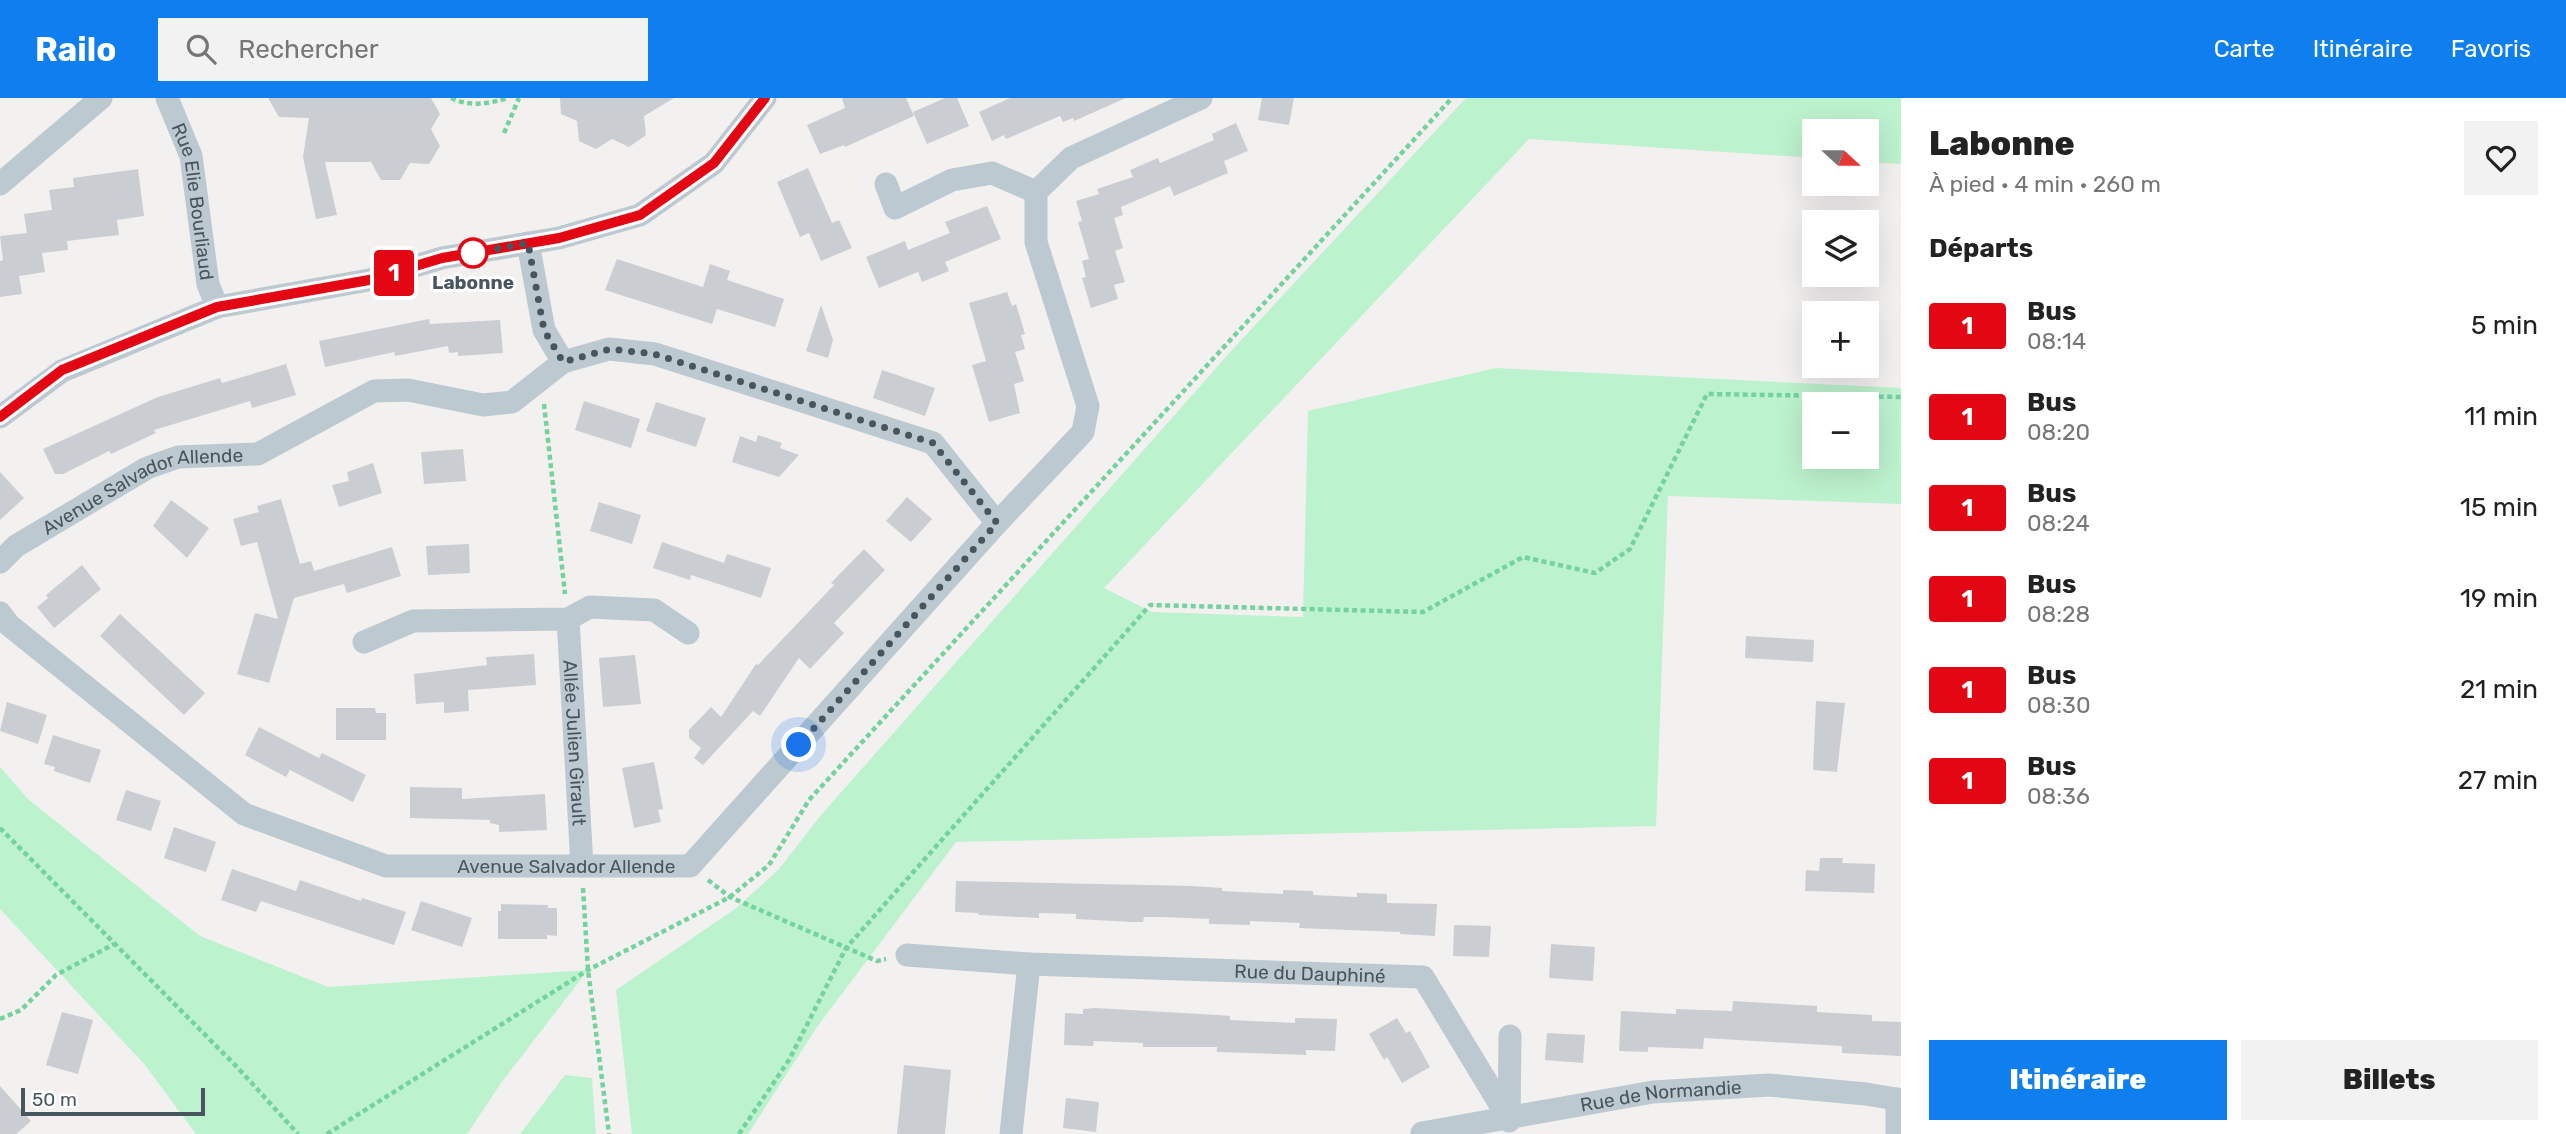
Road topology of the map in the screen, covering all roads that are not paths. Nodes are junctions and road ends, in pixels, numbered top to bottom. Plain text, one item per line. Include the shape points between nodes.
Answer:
1 (101, 98) edge
2 (167, 98) edge
3 (765, 98) edge
4 (1201, 98) edge
5 (0, 184) edge
6 (886, 184) dead end
7 (1035, 192) junction
8 (528, 243) junction
9 (217, 307) junction
10 (563, 362) junction
11 (0, 417) edge
12 (997, 523) junction
13 (0, 562) edge
14 (0, 613) edge
15 (568, 619) junction
16 (688, 632) dead end
17 (364, 642) dead end
18 (582, 866) junction
19 (907, 955) road end
20 (1029, 964) junction
21 (1510, 1036) dead end
22 (1899, 1100) edge
23 (1509, 1127) edge
24 (1422, 1133) edge
25 (1012, 1134) edge
26 (1897, 1134) edge

1 - 5 street
2 - 9 street, Rue Elie Bourliaud via 191,156 208,284
3 - 8 street via 714,163 640,215
4 - 7 street via 1071,158
6 - 7 street via 895,208 952,180 992,173
7 - 12 street, Avenue Salvador Allende via 1036,242 1088,406 1083,432
8 - 9 street via 442,258 369,280
8 - 10 street via 544,330
9 - 11 street via 62,370
10 - 12 street via 610,349 654,354 933,443
10 - 13 street, Avenue Salvador Allende via 512,402 483,404 408,390 374,391 258,454 178,457 157,464 16,546
12 - 18 street, Avenue Salvador Allende via 690,866
14 - 18 street, Avenue Salvador Allende via 9,625 244,814 386,866
15 - 16 street via 590,607 654,610
15 - 17 street via 413,621
15 - 18 street, Allée Julien Girault
19 - 20 street, Rue du Dauphiné
20 - 23 street, Rue du Dauphiné via 1423,977
20 - 25 street
21 - 23 street
22 - 23 street, Rue de Normandie via 1769,1085 1653,1092
22 - 26 street
23 - 24 street, Rue de Normandie

